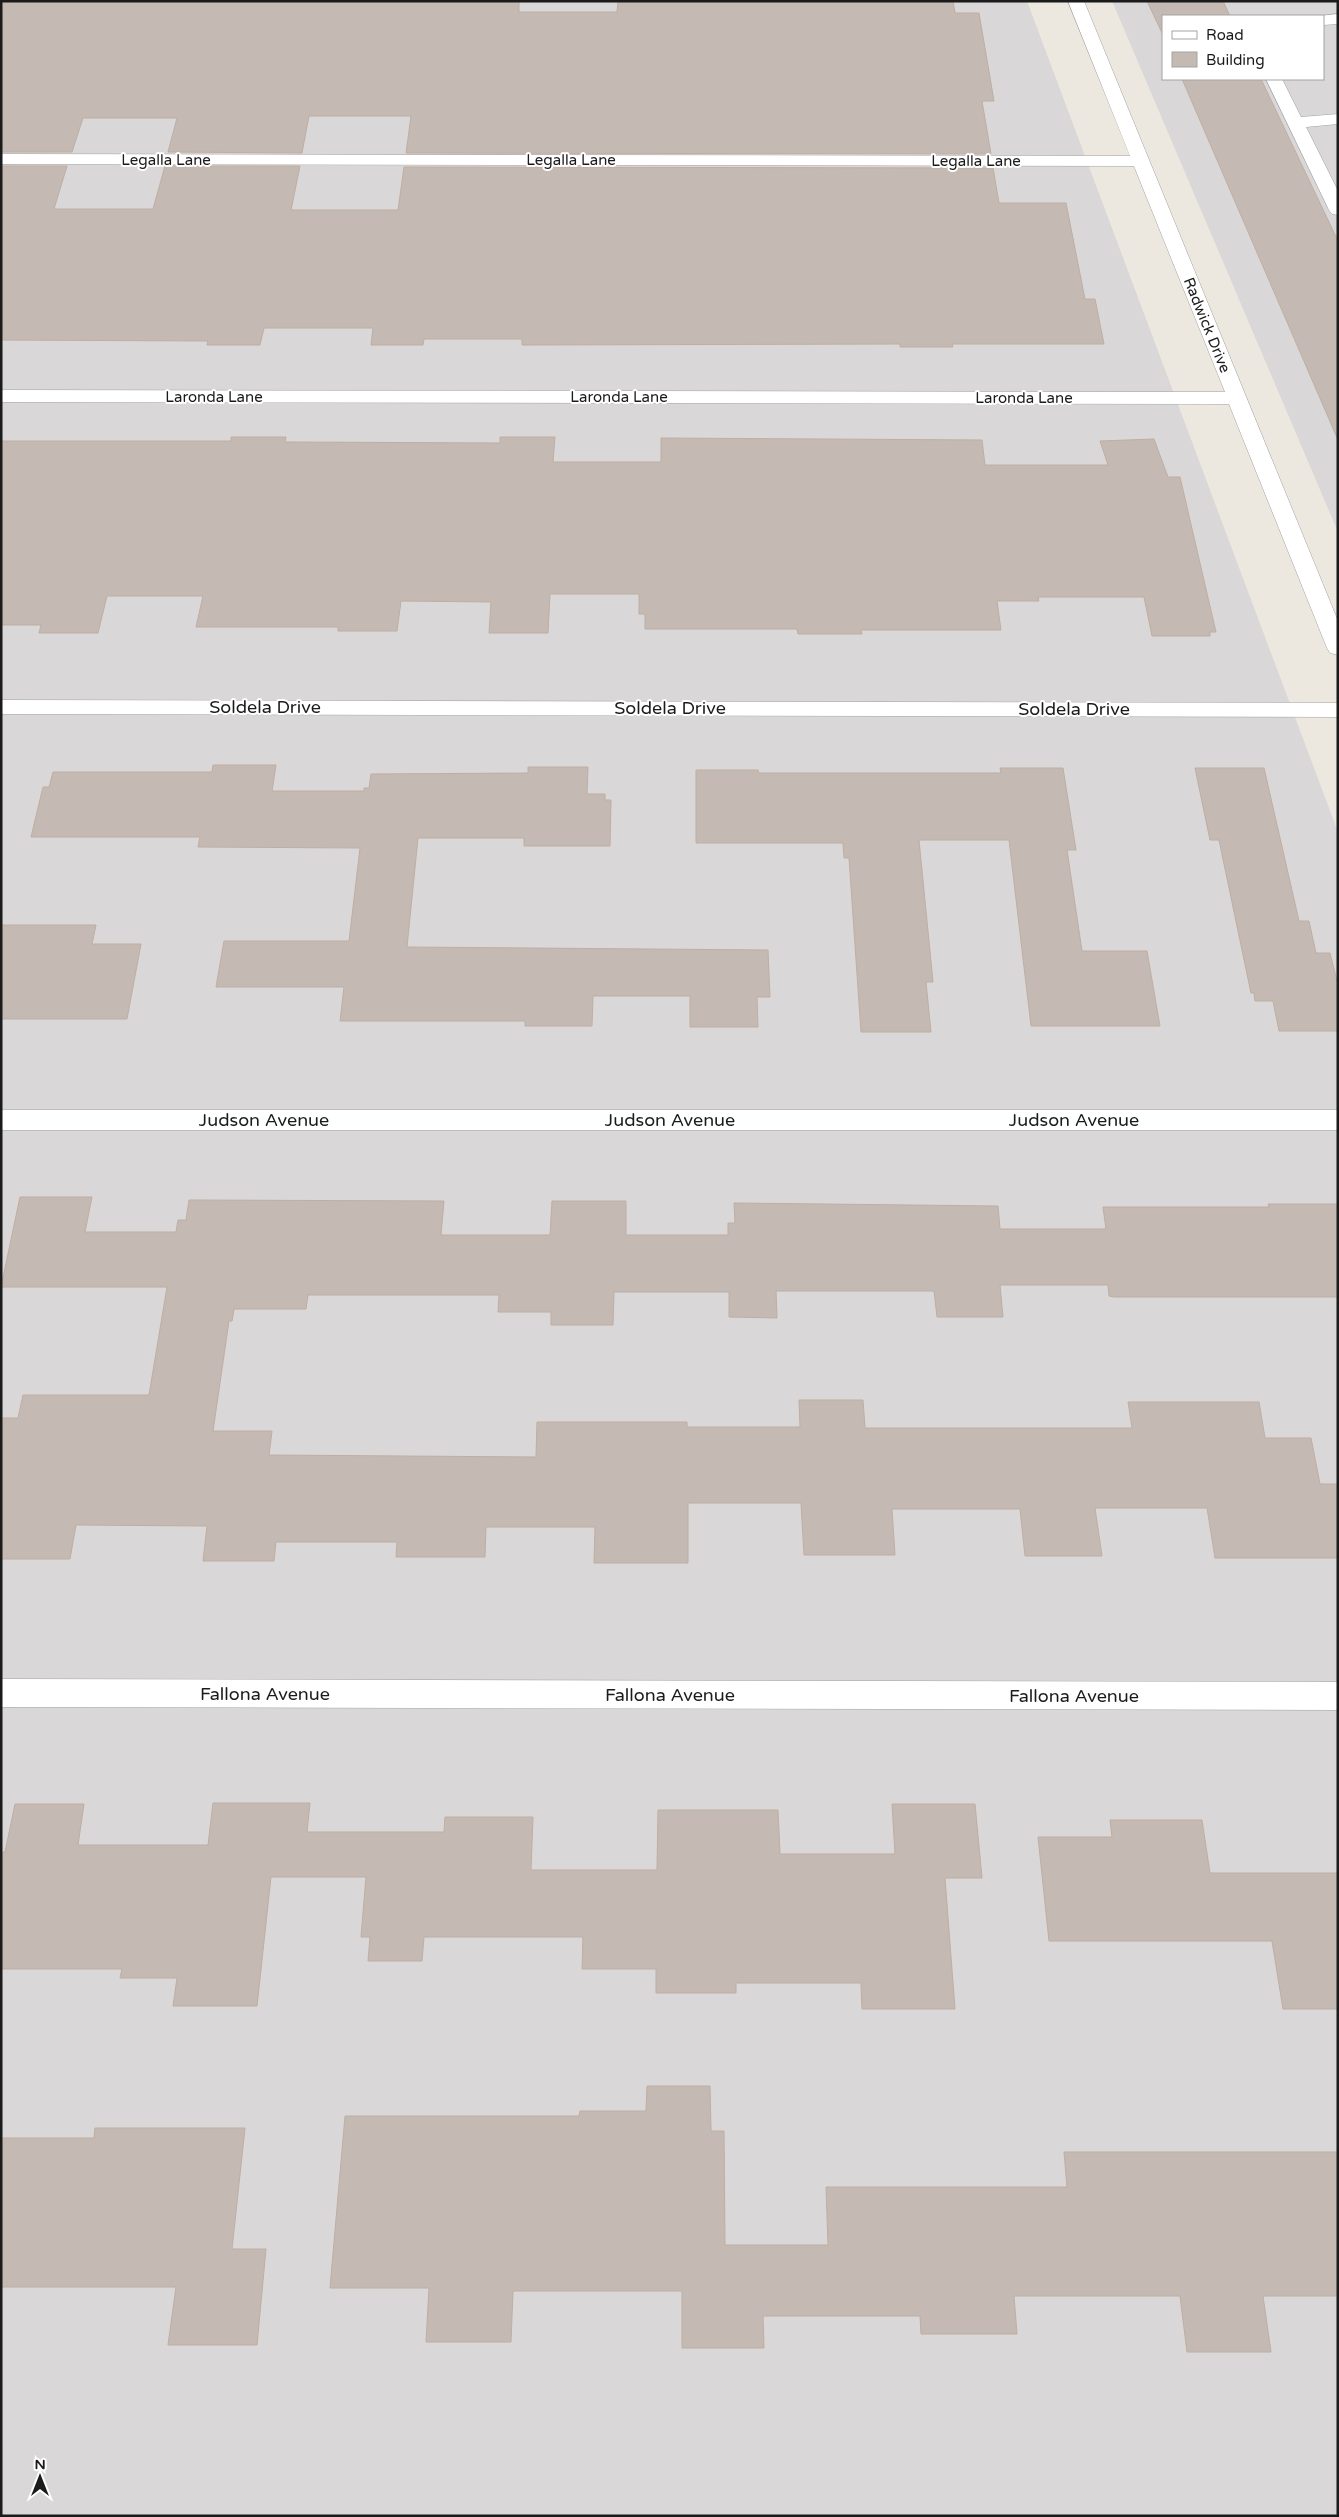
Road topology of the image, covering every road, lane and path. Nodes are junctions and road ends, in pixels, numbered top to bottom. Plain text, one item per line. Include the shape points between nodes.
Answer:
1 (1076, 1) edge
2 (1338, 19) edge
3 (1324, 20) edge
4 (1274, 80) edge
5 (1338, 119) edge
6 (1296, 124) junction
7 (1, 159) edge
8 (1141, 161) junction
9 (1332, 185) edge
10 (1338, 210) edge
11 (1, 396) edge
12 (1236, 398) junction
13 (1338, 648) edge
14 (1, 707) edge
15 (1338, 710) edge
16 (1, 1120) edge
17 (1338, 1120) edge
18 (1, 1693) edge
19 (1338, 1696) edge

1 - 8 street, Radwick Drive
2 - 3 street
4 - 6 street
5 - 6 street
6 - 9 street
7 - 8 street, Legalla Lane
8 - 12 street, Radwick Drive
9 - 10 street
11 - 12 street, Laronda Lane
12 - 13 street, Radwick Drive
14 - 15 street, Soldela Drive
16 - 17 street, Judson Avenue
18 - 19 street, Fallona Avenue

